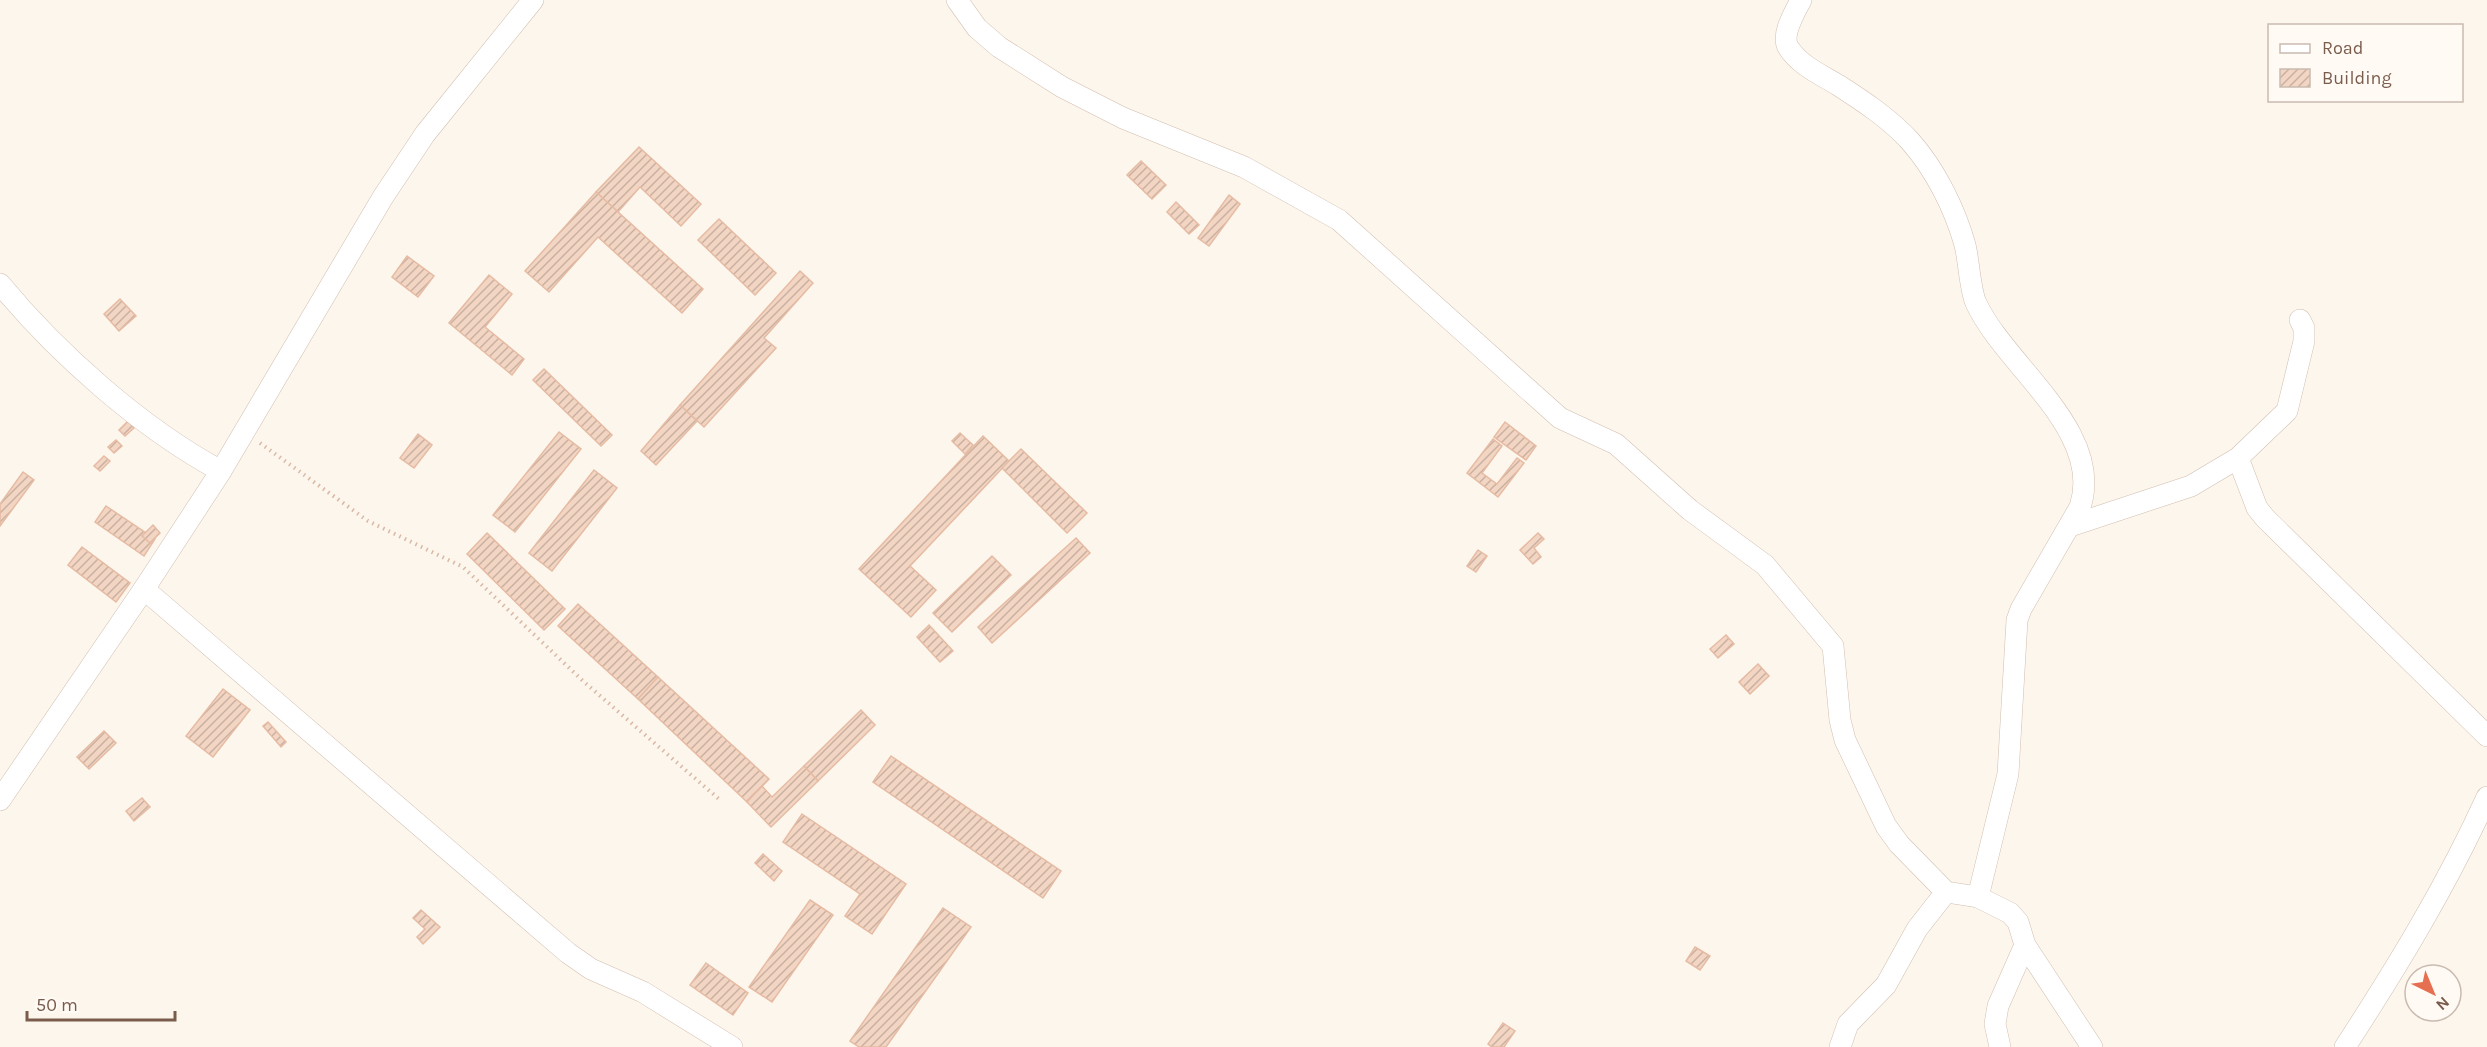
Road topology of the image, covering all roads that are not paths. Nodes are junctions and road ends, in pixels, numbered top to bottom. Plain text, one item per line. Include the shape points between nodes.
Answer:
1 (533, 0) edge
2 (957, 0) edge
3 (1801, 0) edge
4 (0, 284) edge
5 (2300, 320) dead end
6 (2238, 458) junction
7 (220, 471) junction
8 (2070, 526) junction
9 (144, 589) junction
10 (2487, 736) edge
11 (2487, 797) edge
12 (0, 800) edge
13 (1946, 892) junction
14 (1978, 897) junction
15 (2025, 945) junction
16 (732, 1047) edge
17 (1839, 1047) edge
18 (2000, 1047) edge
19 (2092, 1047) edge
20 (2345, 1047) edge

1 - 7 street via 425,134 383,197
2 - 13 street via 977,28 999,47 1072,93 1123,118 1244,166 1339,219 1560,418 1616,444 1690,510 1765,565 1833,646 1845,740 1886,826
3 - 8 street via 1785,36 1789,48 1802,63 1883,117 1923,159 1950,207 1964,244 1975,301 2073,436 2083,466 2084,495
4 - 7 street via 43,333 158,433
5 - 6 street via 2304,341 2287,411
6 - 8 street via 2191,486
6 - 10 street via 2265,518
7 - 9 street
8 - 14 street via 2018,620 2008,774
9 - 12 street
9 - 16 street via 568,953 591,969 643,992
11 - 20 street via 2465,846 2398,966
13 - 14 street
13 - 17 street via 1917,929 1886,985 1848,1024
14 - 15 street via 2010,913 2018,922
15 - 18 street via 1998,1006 1995,1024
15 - 19 street

